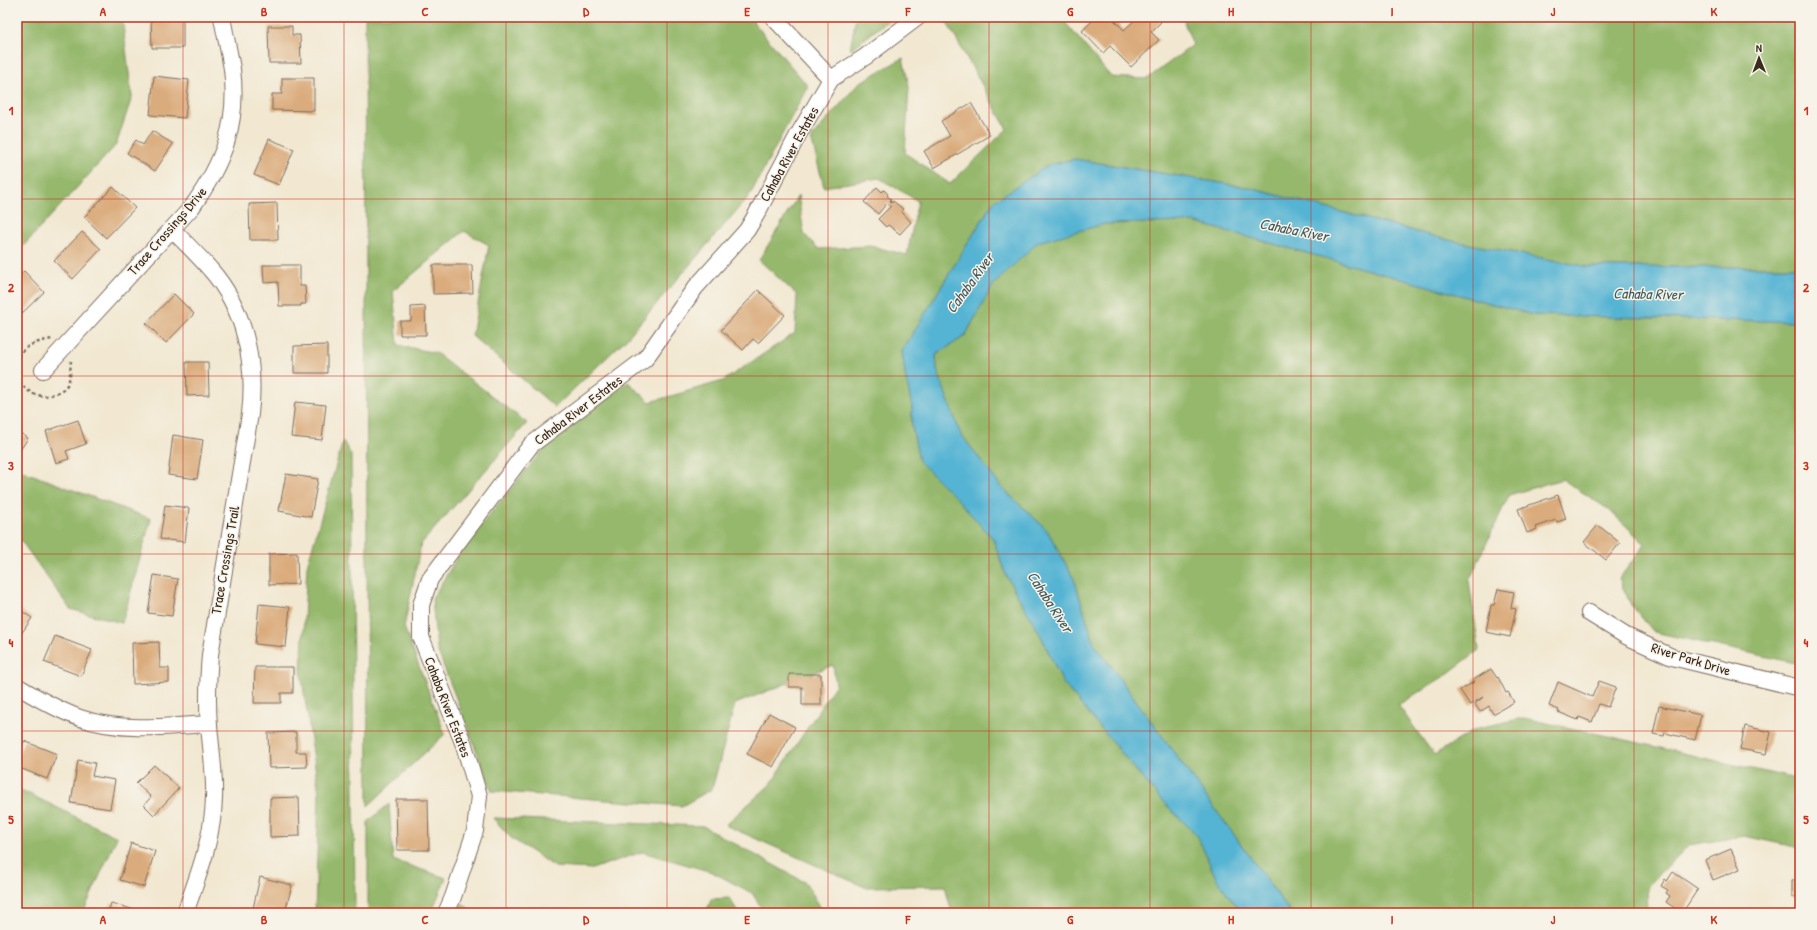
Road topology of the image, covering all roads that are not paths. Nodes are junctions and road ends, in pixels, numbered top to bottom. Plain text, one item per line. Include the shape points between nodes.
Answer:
1 (222, 17) edge
2 (773, 17) edge
3 (918, 17) edge
4 (831, 79) junction
5 (172, 229) junction
6 (43, 370) dead end
7 (1589, 613) dead end
8 (17, 686) edge
9 (1800, 688) edge
10 (209, 724) junction
11 (185, 913) edge
12 (446, 913) edge

1 - 5 street, Trace Crossings Drive via 234,93 227,143 210,181 192,207
2 - 4 street
3 - 4 street, Cahaba River Estates
4 - 12 street, Cahaba River Estates via 747,230 695,288 645,360 531,445 430,579 421,605 421,637 464,745 479,796 475,831
5 - 6 street, Trace Crossings Drive
5 - 10 street, Trace Crossings Trail via 211,270 237,312 244,332 252,376 250,414 210,655
7 - 9 street, River Park Drive via 1626,636 1672,657
8 - 10 street via 46,703 81,718 106,724 168,727
10 - 11 street, Trace Crossings Trail via 214,772 212,823 207,850

